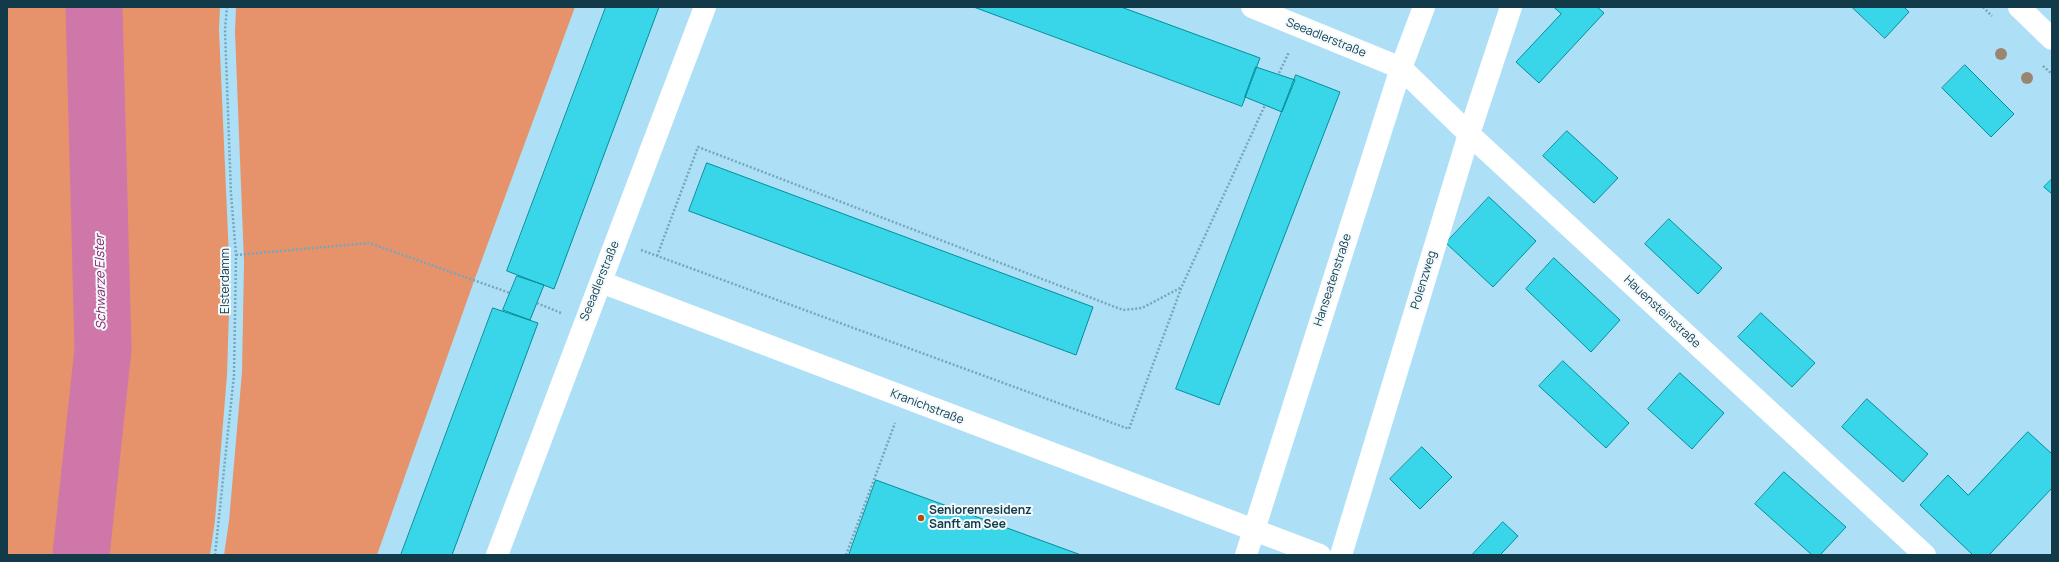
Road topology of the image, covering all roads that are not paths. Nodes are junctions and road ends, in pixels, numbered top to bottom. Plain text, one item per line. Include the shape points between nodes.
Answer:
1 (705, 7) edge
2 (1252, 7) edge
3 (1424, 7) edge
4 (1511, 7) edge
5 (2019, 7) edge
6 (2052, 39) edge
7 (1401, 68) junction
8 (1469, 134) junction
9 (601, 282) junction
10 (1254, 529) junction
11 (497, 555) edge
12 (1246, 555) edge
13 (1320, 555) edge
14 (1341, 555) edge
15 (1925, 555) edge

1 - 9 street, Seeadlerstraße
2 - 7 street, Seeadlerstraße
3 - 7 street, Hanseatenstraße
4 - 8 street, Polenzweg
5 - 6 street
7 - 8 street, Hauensteinstraße
7 - 10 street, Hanseatenstraße
8 - 14 street, Polenzweg
8 - 15 street, Hauensteinstraße
9 - 10 street, Kranichstraße
9 - 11 street, Seeadlerstraße
10 - 12 street, Hanseatenstraße
10 - 13 street, Kranichstraße

